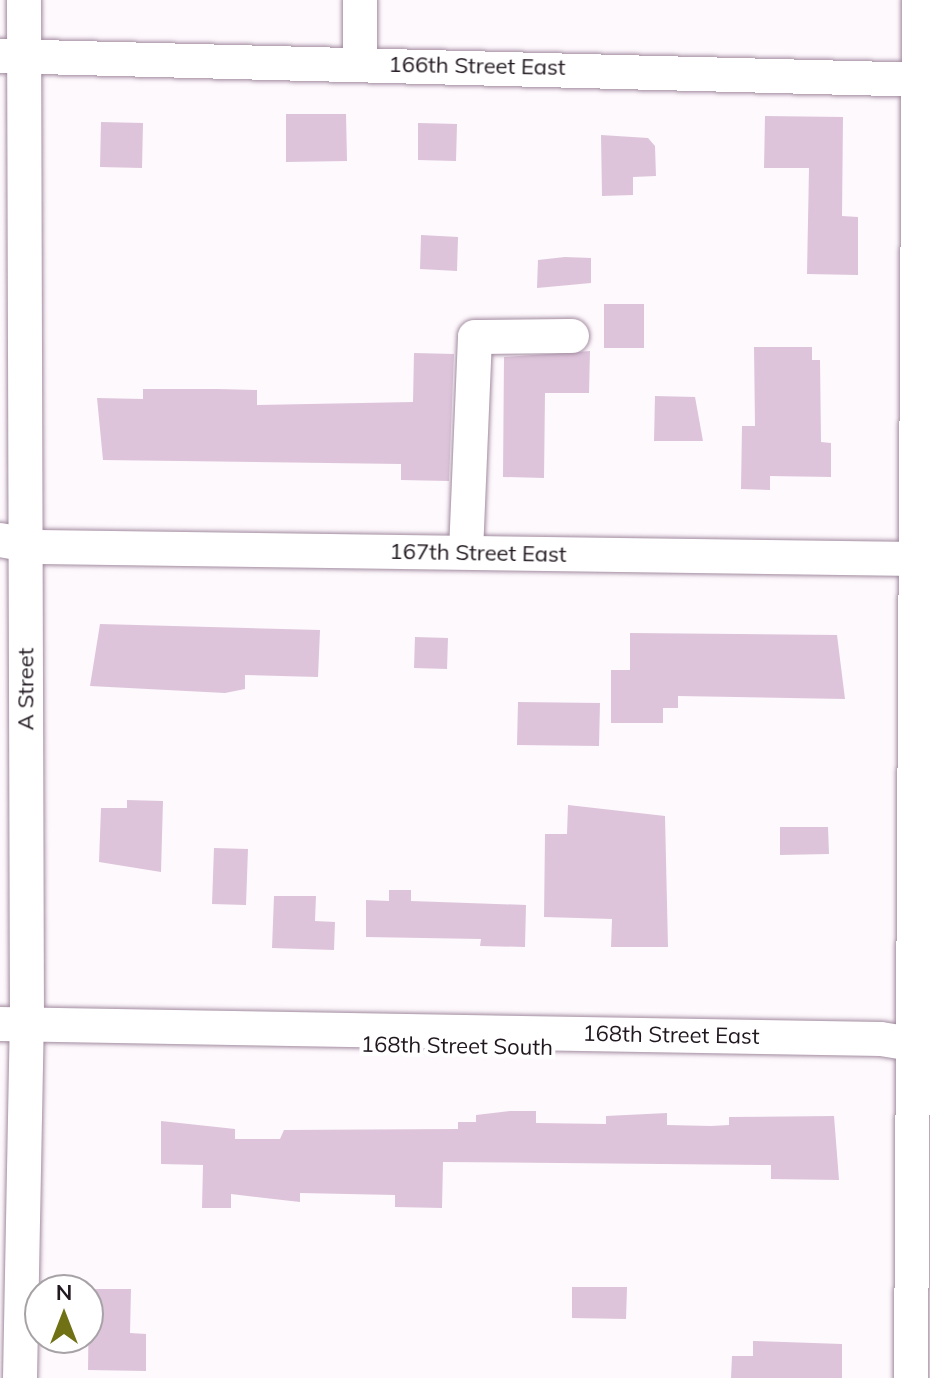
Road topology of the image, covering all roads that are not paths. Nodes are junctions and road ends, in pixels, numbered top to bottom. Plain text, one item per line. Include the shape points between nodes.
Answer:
1 (24, 0) edge
2 (360, 0) edge
3 (919, 0) edge
4 (12, 56) edge
5 (360, 63) junction
6 (925, 77) edge
7 (572, 336) dead end
8 (13, 540) edge
9 (466, 552) junction
10 (923, 556) edge
11 (923, 801) edge
12 (13, 1032) edge
13 (921, 1047) edge
14 (20, 1378) edge
15 (911, 1378) edge

1 - 4 street, A Street
2 - 5 street
3 - 6 street
4 - 5 street, 166th Street East
4 - 8 street, A Street
5 - 6 street, 166th Street East
6 - 10 street
7 - 9 street via 475,337
8 - 9 street, 167th Street East via 39,547
8 - 12 street, A Street
9 - 10 street, 167th Street East
10 - 11 street
11 - 13 street
12 - 13 street, 168th Street East via 866,1039
12 - 14 street, A Street
13 - 15 street

